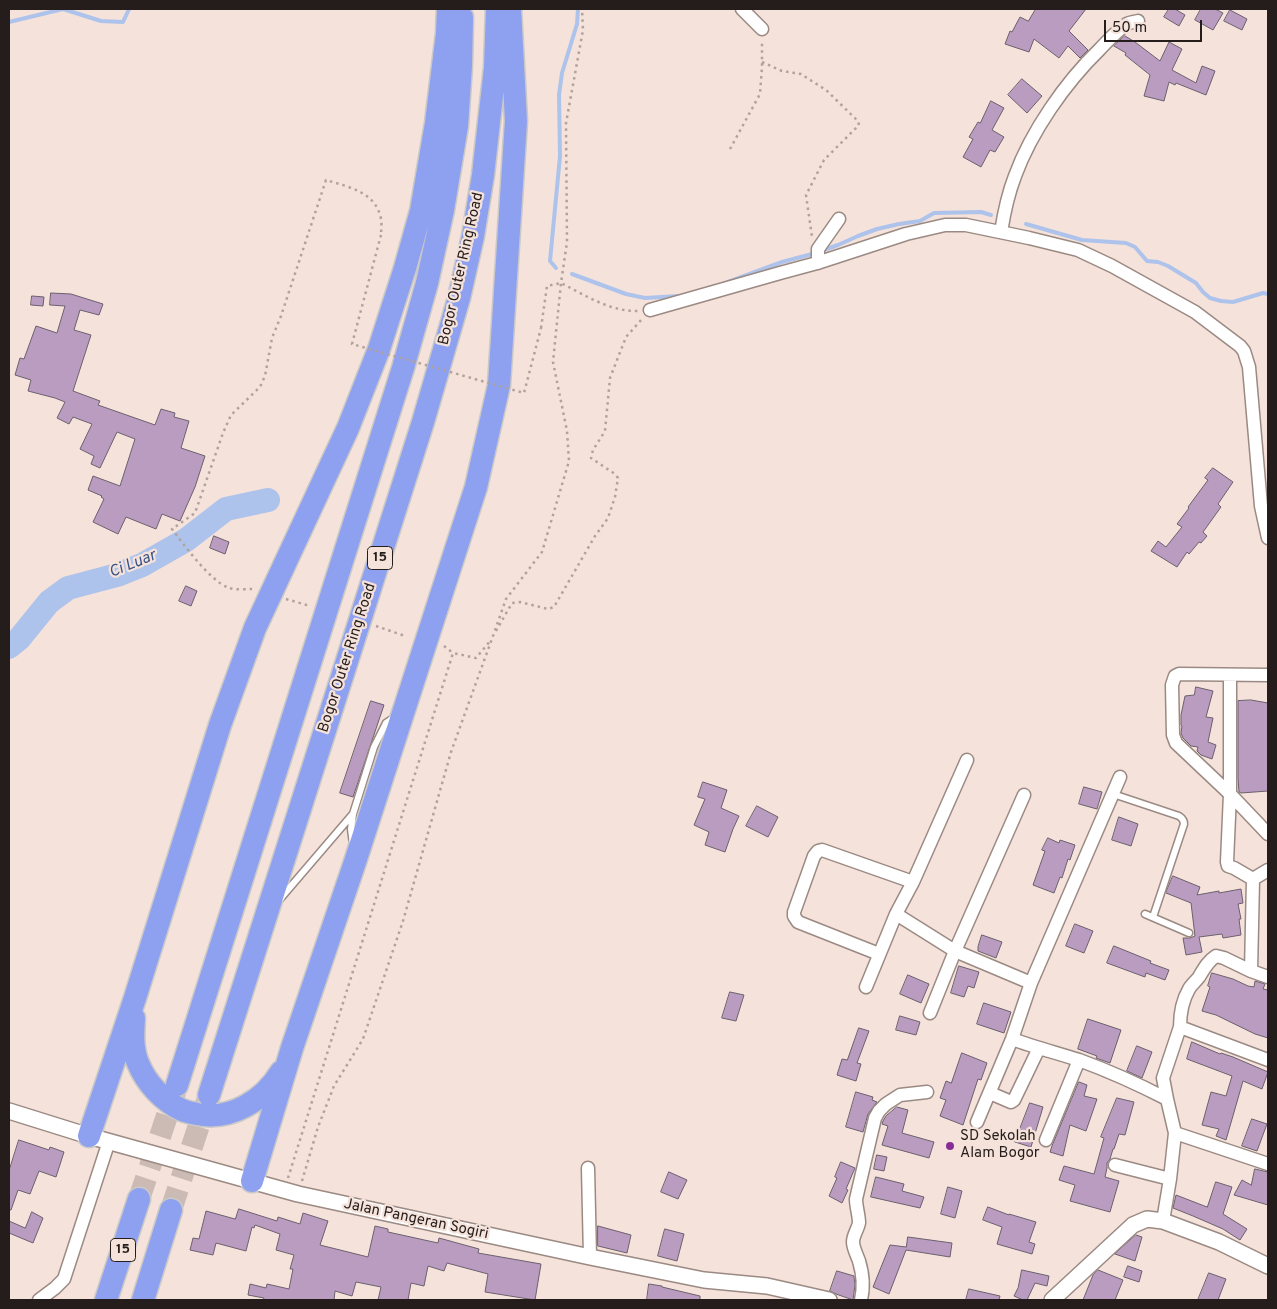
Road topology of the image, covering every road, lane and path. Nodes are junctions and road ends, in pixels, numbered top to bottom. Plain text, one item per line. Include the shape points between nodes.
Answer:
1 (448, 9) edge
2 (462, 9) edge
3 (497, 9) edge
4 (510, 9) edge
5 (582, 9) edge
6 (742, 9) edge
7 (1138, 21) dead end
8 (762, 29) joint
9 (762, 62) junction
10 (730, 149) dead end
11 (840, 218) dead end
12 (1001, 232) junction
13 (818, 249) junction
14 (818, 263) junction
15 (560, 283) junction
16 (650, 310) junction
17 (1268, 538) edge
18 (252, 589) dead end
19 (285, 599) dead end
20 (311, 607) dead end
21 (376, 626) dead end
22 (406, 636) dead end
23 (493, 636) junction
24 (444, 646) dead end
25 (453, 653) junction
26 (1230, 675) junction
27 (1268, 675) edge
28 (405, 709) junction
29 (967, 760) dead end
30 (1120, 777) dead end
31 (1113, 794) junction
32 (1230, 794) junction
33 (1024, 795) dead end
34 (353, 814) junction
35 (1268, 834) edge
36 (355, 862) junction
37 (1268, 870) edge
38 (1253, 879) junction
39 (913, 882) junction
40 (896, 914) junction
41 (1145, 914) dead end
42 (266, 915) junction
43 (1153, 917) junction
44 (1189, 933) dead end
45 (955, 951) junction
46 (879, 954) junction
47 (1251, 971) junction
48 (1268, 977) edge
49 (1031, 984) junction
50 (866, 987) dead end
51 (135, 998) junction
52 (930, 1012) dead end
53 (1180, 1028) junction
54 (1012, 1039) junction
55 (292, 1048) junction
56 (1039, 1048) junction
57 (1079, 1060) junction
58 (1268, 1060) edge
59 (177, 1084) tunnel mouth
60 (927, 1092) dead end
61 (990, 1093) junction
62 (209, 1095) tunnel mouth
63 (1167, 1099) junction
64 (9, 1111) edge
65 (977, 1122) dead end
66 (1175, 1133) junction
67 (99, 1139) junction
68 (1046, 1140) dead end
69 (1268, 1164) edge
70 (1115, 1165) dead end
71 (588, 1168) dead end
72 (1170, 1179) junction
73 (252, 1181) junction
74 (291, 1192) junction
75 (139, 1199) tunnel mouth
76 (171, 1210) tunnel mouth
77 (1163, 1221) junction
78 (590, 1257) junction
79 (1268, 1266) edge
80 (38, 1300) edge
81 (106, 1300) edge
82 (143, 1300) edge
83 (829, 1300) edge
84 (861, 1300) edge
85 (1052, 1300) edge

1 - 51 highway via 436,124 421,211 405,268 379,350 348,428 252,637 220,725
2 - 59 highway, Bogor Outer Ring Road / 15 via 456,126 427,283 398,387
3 - 42 highway, Bogor Outer Ring Road / 15 via 495,68 484,175 459,298 423,422
4 - 28 highway via 516,120 499,385 476,487
5 - 15 path via 582,30 566,123 567,242
6 - 8 street
7 - 12 street via 1127,24 1114,35 1059,95 1014,177
8 - 9 path
9 - 10 path via 760,94
9 - 13 path via 782,71 801,74 826,90 858,121 859,125 824,160 806,195 811,236
11 - 13 street
12 - 14 street via 966,225 945,225 906,234
12 - 17 street via 1078,250 1112,266 1195,312 1240,346 1249,367 1261,506
13 - 14 street
14 - 16 street
15 - 16 path via 603,305 628,311
15 - 18 path, bridge via 546,286 541,328 524,393 352,344 381,235 382,220 375,204 358,190 326,180 272,338 260,387 231,415 195,513 172,529 214,578 229,588
15 - 23 path via 553,362 567,431 569,460 542,552 506,599
16 - 23 path via 626,336 610,378 605,431 591,458 618,478 608,518 554,607 548,609 512,603
19 - 20 path
21 - 22 path
23 - 25 path via 476,658
23 - 74 path via 451,752 364,1039 334,1086
24 - 25 path
25 - 74 path
26 - 27 street
26 - 32 street
26 - 32 street via 1179,674 1172,684 1176,743
28 - 34 lane via 386,723 374,747
28 - 36 highway
29 - 39 street
30 - 31 street
31 - 43 lane via 1179,816 1184,822
31 - 49 street
32 - 35 street
32 - 38 street via 1227,865
33 - 45 street
34 - 36 lane via 351,829
34 - 42 lane
36 - 55 highway
37 - 38 street
38 - 47 street
39 - 40 street
39 - 46 street via 822,850 814,856 794,912 795,919
40 - 45 street
40 - 46 street
41 - 43 lane
42 - 62 highway, Bogor Outer Ring Road / 15
43 - 44 lane
45 - 49 street
45 - 52 street
46 - 50 street
47 - 48 street
47 - 53 street via 1216,956 1189,989 1180,1016
49 - 54 street
51 - 55 highway via 133,1038 137,1062 148,1083 183,1111 205,1115 227,1113 249,1105 266,1092 280,1074
51 - 67 highway
53 - 58 street
53 - 63 street via 1164,1078
54 - 56 street
54 - 61 street
55 - 73 highway
56 - 57 street
56 - 61 street via 1014,1100 1011,1102
57 - 63 street
57 - 68 street
60 - 84 street via 900,1095 886,1104 875,1118 856,1199 859,1221 853,1240 863,1283
61 - 65 street
63 - 66 street
64 - 67 street, Jalan Pangeran Sogiri
66 - 69 street
66 - 72 street
67 - 73 street, Jalan Pangeran Sogiri
67 - 80 street via 64,1279
70 - 72 street
71 - 78 street
72 - 77 street
73 - 74 street, Jalan Pangeran Sogiri
74 - 78 street, Jalan Pangeran Sogiri
75 - 81 highway, 15
76 - 82 highway, 15
77 - 79 street via 1220,1242
77 - 85 street via 1147,1219 1133,1225
78 - 83 street, Jalan Pangeran Sogiri via 704,1280 767,1286

